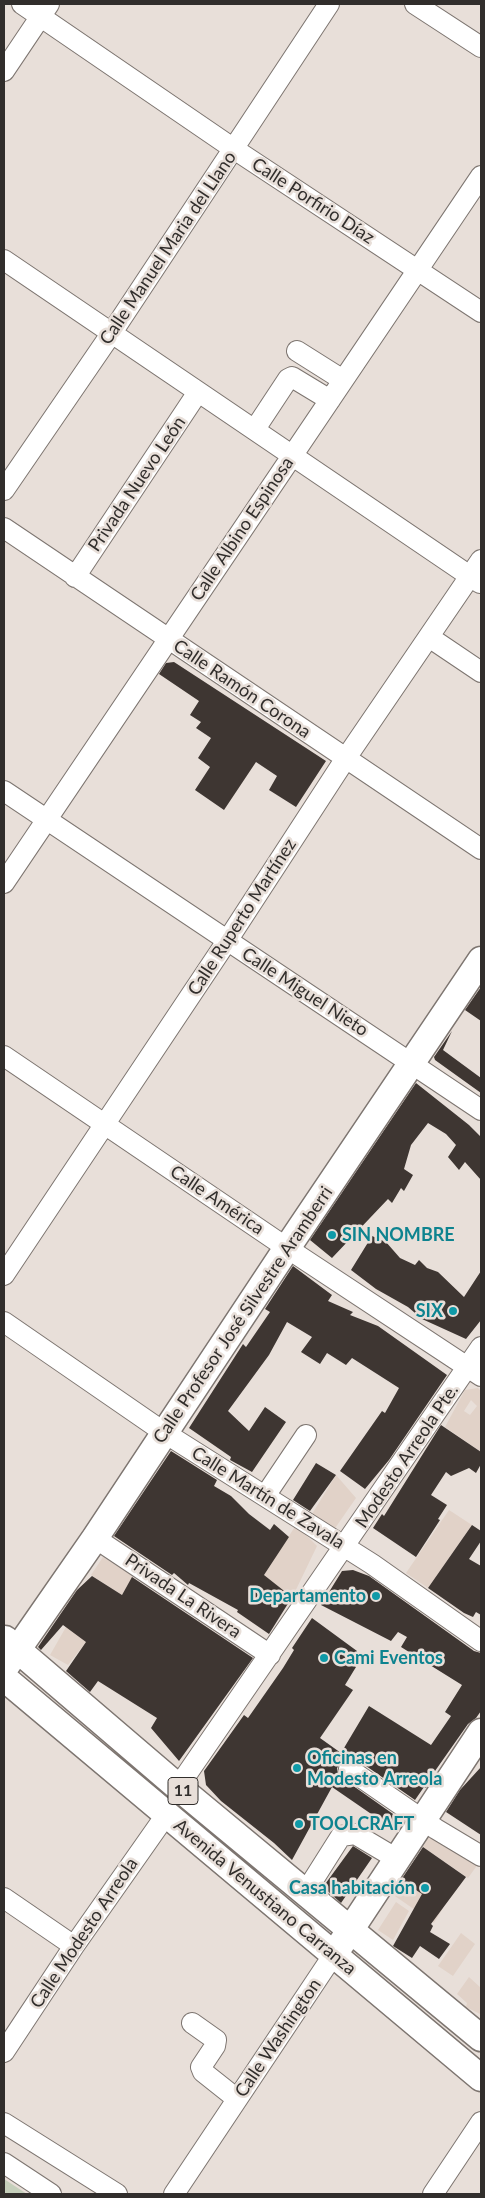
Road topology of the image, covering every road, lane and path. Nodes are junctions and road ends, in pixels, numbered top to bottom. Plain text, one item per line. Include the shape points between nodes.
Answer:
1 (22, 4) edge
2 (329, 4) edge
3 (415, 4) edge
4 (44, 10) edge
5 (481, 47) edge
6 (4, 71) edge
7 (234, 149) junction
8 (481, 176) edge
9 (4, 260) edge
10 (417, 270) junction
11 (481, 312) edge
12 (110, 334) junction
13 (297, 351) dead end
14 (343, 380) junction
15 (198, 392) junction
16 (330, 400) junction
17 (255, 429) junction
18 (292, 456) junction
19 (4, 490) edge
20 (4, 528) edge
21 (477, 573) edge
22 (75, 577) junction
23 (429, 637) junction
24 (168, 639) junction
25 (481, 672) edge
26 (346, 758) junction
27 (4, 791) edge
28 (47, 820) junction
29 (481, 849) edge
30 (4, 883) edge
31 (227, 941) junction
32 (481, 960) edge
33 (4, 1056) edge
34 (411, 1063) junction
35 (481, 1110) edge
36 (104, 1124) junction
37 (287, 1248) junction
38 (4, 1275) edge
39 (4, 1322) edge
40 (481, 1347) edge
41 (475, 1371) edge
42 (165, 1433) junction
43 (306, 1435) dead end
44 (265, 1496) junction
45 (95, 1538) junction
46 (344, 1547) junction
47 (481, 1641) edge
48 (8, 1652) edge
49 (270, 1655) junction
50 (4, 1678) edge
51 (481, 1732) edge
52 (349, 1769) dead end
53 (178, 1787) junction
54 (166, 1815) junction
55 (423, 1820) junction
56 (481, 1856) edge
57 (397, 1859) junction
58 (305, 1893) junction
59 (4, 1898) edge
60 (350, 1930) junction
61 (74, 1946) junction
62 (334, 1954) junction
63 (192, 2023) dead end
64 (481, 2038) edge
65 (4, 2052) edge
66 (481, 2078) edge
67 (238, 2099) junction
68 (481, 2122) edge
69 (4, 2123) edge
70 (4, 2163) edge
71 (51, 2194) edge
72 (117, 2194) edge
73 (174, 2194) edge
74 (433, 2194) edge

1 - 4 street, Calle Porfirio Díaz
2 - 7 street, Calle Manuel Maria del Llano
3 - 5 street
4 - 6 street
4 - 7 street, Calle Porfirio Díaz
7 - 10 street, Calle Porfirio Díaz
7 - 12 street, Calle Manuel Maria del Llano
8 - 10 street, Calle Albino Espinosa
9 - 12 street
10 - 11 street, Calle Porfirio Díaz
10 - 14 street, Calle Albino Espinosa
12 - 15 street
12 - 19 street, Calle Manuel Maria del Llano
13 - 14 street
14 - 16 street, Calle Albino Espinosa
15 - 17 street
15 - 22 street, Privada Nuevo León
16 - 17 street via 292,377
16 - 18 street, Calle Albino Espinosa
17 - 18 street
18 - 21 street
18 - 24 street, Calle Albino Espinosa
20 - 22 street, Calle Ramón Corona
21 - 23 street, Calle Ruperto Martínez
22 - 24 street, Calle Ramón Corona
23 - 25 street
23 - 26 street, Calle Ruperto Martínez
24 - 26 street, Calle Ramón Corona
24 - 28 street, Calle Albino Espinosa
26 - 29 street, Calle Ramón Corona
26 - 31 street, Calle Ruperto Martínez
27 - 28 street, Calle Miguel Nieto
28 - 30 street, Calle Albino Espinosa
28 - 31 street, Calle Miguel Nieto
31 - 34 street, Calle Miguel Nieto
31 - 36 street, Calle Ruperto Martínez
32 - 34 main road, Calle Profesor José Silvestre Aramberri
33 - 36 street, Calle América
34 - 35 street, Calle Miguel Nieto
34 - 37 main road, Calle Profesor José Silvestre Aramberri
36 - 37 street, Calle América
36 - 38 street, Calle Ruperto Martínez
37 - 41 street, Calle América
37 - 42 main road, Calle Profesor José Silvestre Aramberri
39 - 42 street, Calle Martín de Zavala
40 - 41 street, Modesto Arreola Pte.
41 - 46 street, Modesto Arreola Pte.
42 - 44 street, Calle Martín de Zavala
42 - 45 main road, Calle Profesor José Silvestre Aramberri
43 - 44 street
44 - 46 street, Calle Martín de Zavala
45 - 48 main road, Calle Profesor José Silvestre Aramberri
45 - 49 street, Privada La Rivera
46 - 47 street, Calle Martín de Zavala
46 - 49 street, Modesto Arreola Pte.
48 - 53 main road, Avenida Venustiano Carranza / 11
49 - 53 street, Modesto Arreola Pte.
50 - 54 main road, Avenida Venustiano Carranza / 11
51 - 55 main road, Calle Washington
52 - 55 street
53 - 58 main road, Avenida Venustiano Carranza / 11
54 - 61 street, Calle Modesto Arreola
54 - 62 main road, Avenida Venustiano Carranza / 11
55 - 56 street
55 - 57 main road, Calle Washington
57 - 58 street via 355,1834 341,1836
57 - 60 main road, Calle Washington
58 - 60 main road, Avenida Venustiano Carranza / 11
59 - 61 street
60 - 62 main road, Calle Washington
60 - 64 main road, Avenida Venustiano Carranza / 11
61 - 65 street, Calle Modesto Arreola
62 - 66 main road, Avenida Venustiano Carranza / 11
62 - 67 street, Calle Washington
63 - 67 street via 216,2040 201,2067 203,2072
67 - 73 street, Calle Washington
68 - 74 street
69 - 72 street
70 - 71 street

